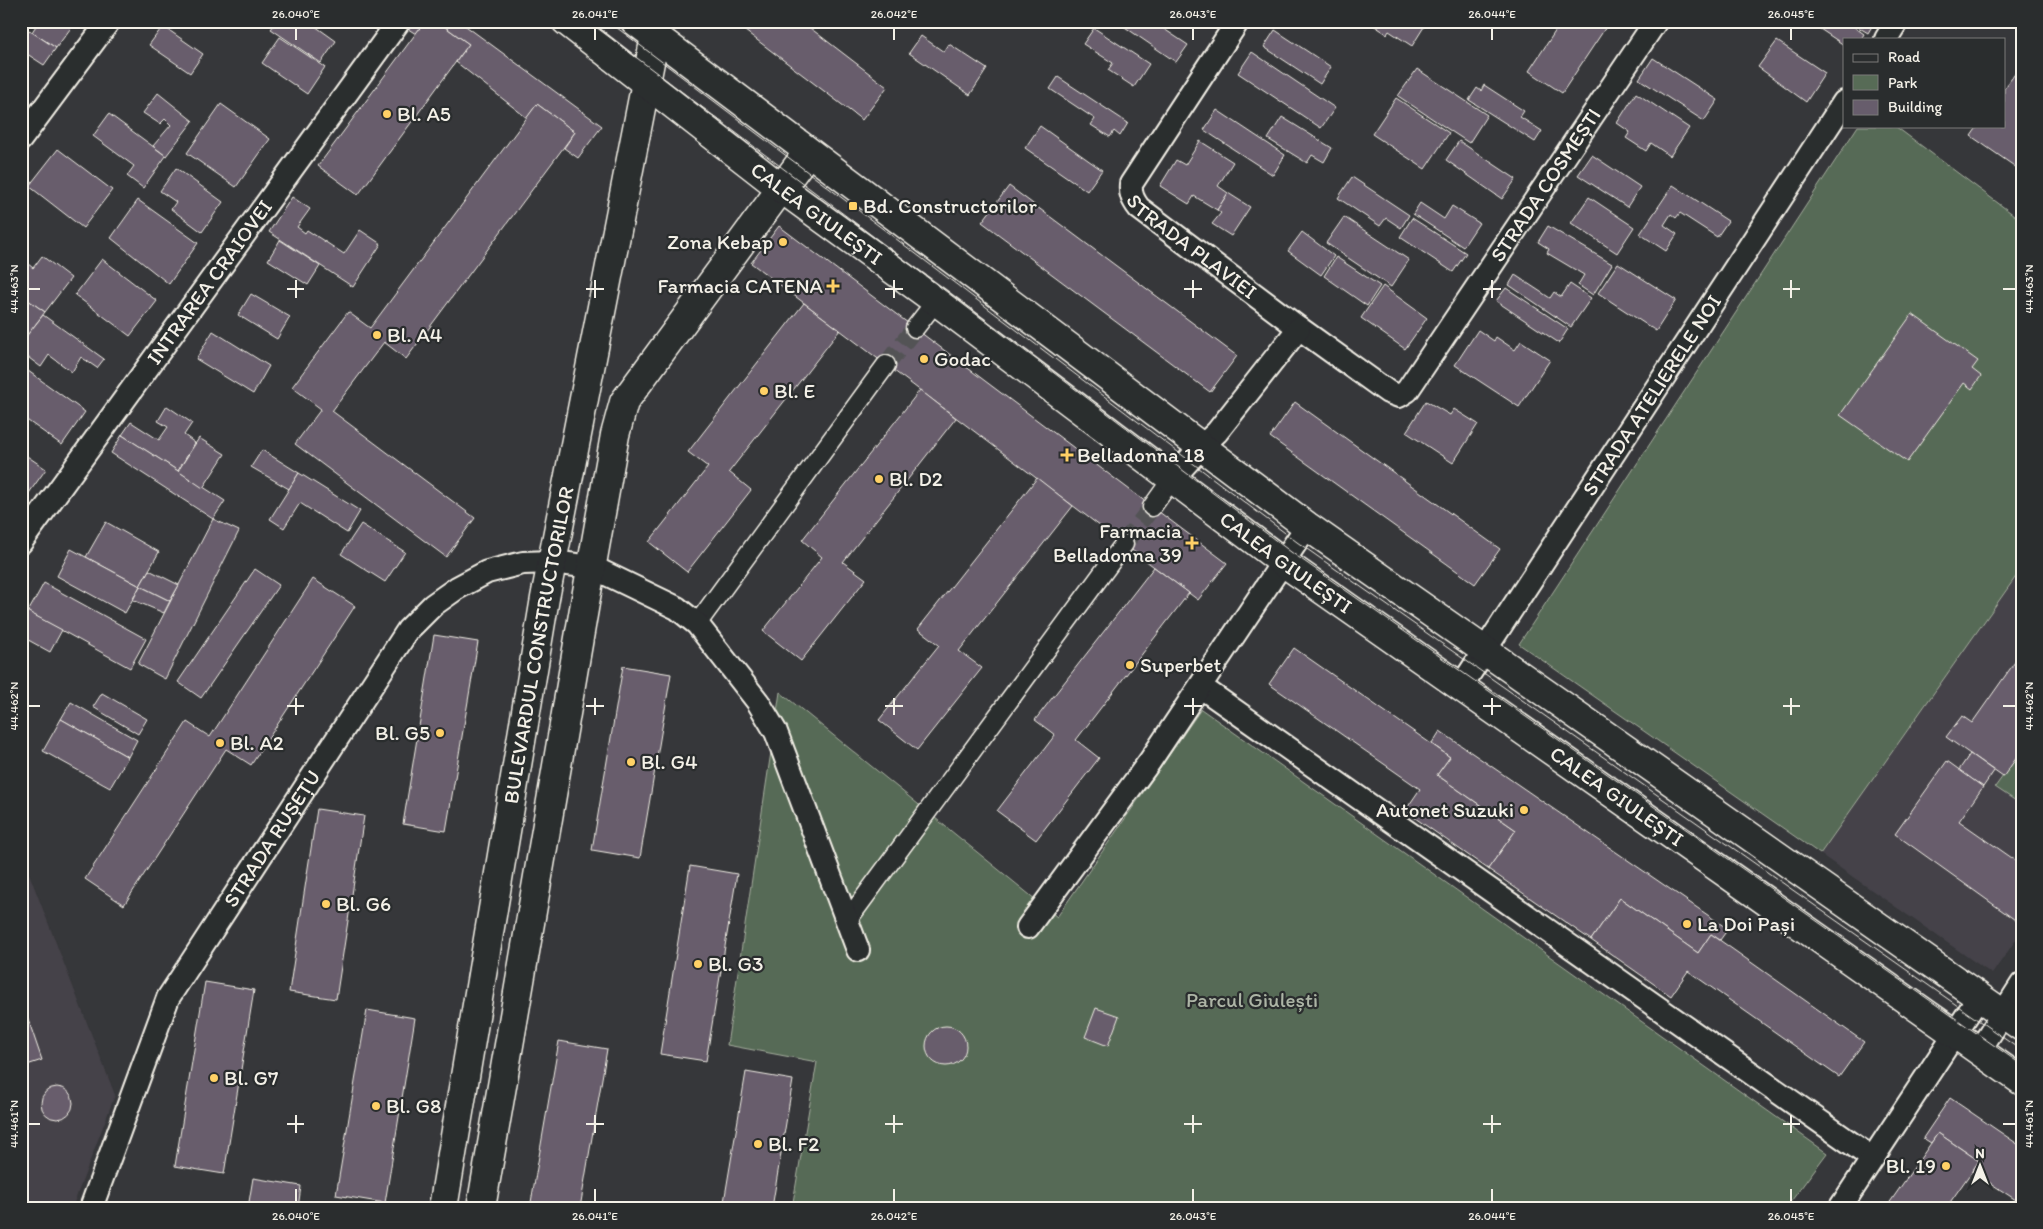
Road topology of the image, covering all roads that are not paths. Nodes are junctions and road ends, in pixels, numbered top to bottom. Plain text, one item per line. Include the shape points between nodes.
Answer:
1 (109, 21) edge
2 (399, 21) edge
3 (566, 21) edge
4 (1238, 21) edge
5 (1656, 21) edge
6 (1897, 21) edge
7 (653, 25) edge
8 (1887, 38) edge
9 (646, 84) junction
10 (1843, 104) edge
11 (21, 139) edge
12 (808, 152) junction
13 (782, 189) junction
14 (936, 300) junction
15 (915, 328) tunnel mouth
16 (1299, 328) junction
17 (886, 365) tunnel mouth
18 (585, 395) junction
19 (624, 402) junction
20 (1201, 447) junction
21 (1172, 479) junction
22 (1152, 507) tunnel mouth
23 (1307, 526) junction
24 (21, 542) edge
25 (1124, 544) tunnel mouth
26 (552, 562) junction
27 (1283, 562) junction
28 (592, 567) junction
29 (697, 624) junction
30 (1484, 651) junction
31 (1202, 687) junction
32 (1460, 688) junction
33 (847, 921) junction
34 (1028, 927) dead end
35 (858, 950) dead end
36 (2022, 984) edge
37 (1979, 997) junction
38 (2012, 1021) edge
39 (1956, 1034) junction
40 (1980, 1051) junction
41 (2022, 1082) edge
42 (457, 1124) junction
43 (494, 1130) junction
44 (1872, 1158) junction
45 (91, 1208) edge
46 (443, 1208) edge
47 (481, 1208) edge
48 (1840, 1208) edge

1 - 11 street
2 - 24 street, INTRAREA CRAIOVEI
3 - 9 main road, CALEA GIULEȘTI
4 - 16 street, STRADA PLAVIEI via 1136,176 1131,192 1139,208
5 - 16 street, STRADA COSMEȘTI via 1407,391 1399,396 1388,392
6 - 8 street
7 - 9 main road, BULEVARDUL CONSTRUCTORILOR
7 - 12 main road, CALEA GIULEȘTI
9 - 13 main road, CALEA GIULEȘTI
9 - 18 main road, BULEVARDUL CONSTRUCTORILOR
10 - 30 street, STRADA ATELIERELE NOI
12 - 13 main road, BULEVARDUL CONSTRUCTORILOR
12 - 20 main road, CALEA GIULEȘTI
13 - 14 main road, CALEA GIULEȘTI
13 - 19 main road, BULEVARDUL CONSTRUCTORILOR
14 - 15 street
14 - 21 main road, CALEA GIULEȘTI
16 - 20 street via 1217,432
17 - 29 street
18 - 19 main road
18 - 26 main road, BULEVARDUL CONSTRUCTORILOR
19 - 28 main road, BULEVARDUL CONSTRUCTORILOR via 615,435
20 - 21 street
20 - 23 main road, CALEA GIULEȘTI
21 - 22 street
21 - 27 main road, CALEA GIULEȘTI
23 - 27 street
23 - 30 main road, CALEA GIULEȘTI
25 - 33 street
26 - 28 street, STRADA RUȘEȚU
26 - 42 main road, BULEVARDUL CONSTRUCTORILOR
26 - 45 street, STRADA RUȘEȚU via 523,563 486,572 433,605 408,630 168,998
27 - 31 street
27 - 32 main road, CALEA GIULEȘTI
28 - 29 street, STRADA RUȘEȚU via 677,608
28 - 43 main road, BULEVARDUL CONSTRUCTORILOR
29 - 33 street, STRADA RUȘEȚU via 758,702 776,732
30 - 32 street, STRADA ATELIERELE NOI
30 - 37 main road, CALEA GIULEȘTI
31 - 34 street
31 - 44 street
32 - 39 main road, CALEA GIULEȘTI
33 - 35 street, STRADA RUȘEȚU
36 - 38 street
37 - 38 main road, CALEA GIULEȘTI
37 - 39 street
38 - 40 street
39 - 40 main road, CALEA GIULEȘTI
39 - 44 street
40 - 41 main road, CALEA GIULEȘTI
42 - 43 main road
42 - 46 main road, BULEVARDUL CONSTRUCTORILOR
43 - 47 main road, BULEVARDUL CONSTRUCTORILOR
44 - 48 street

